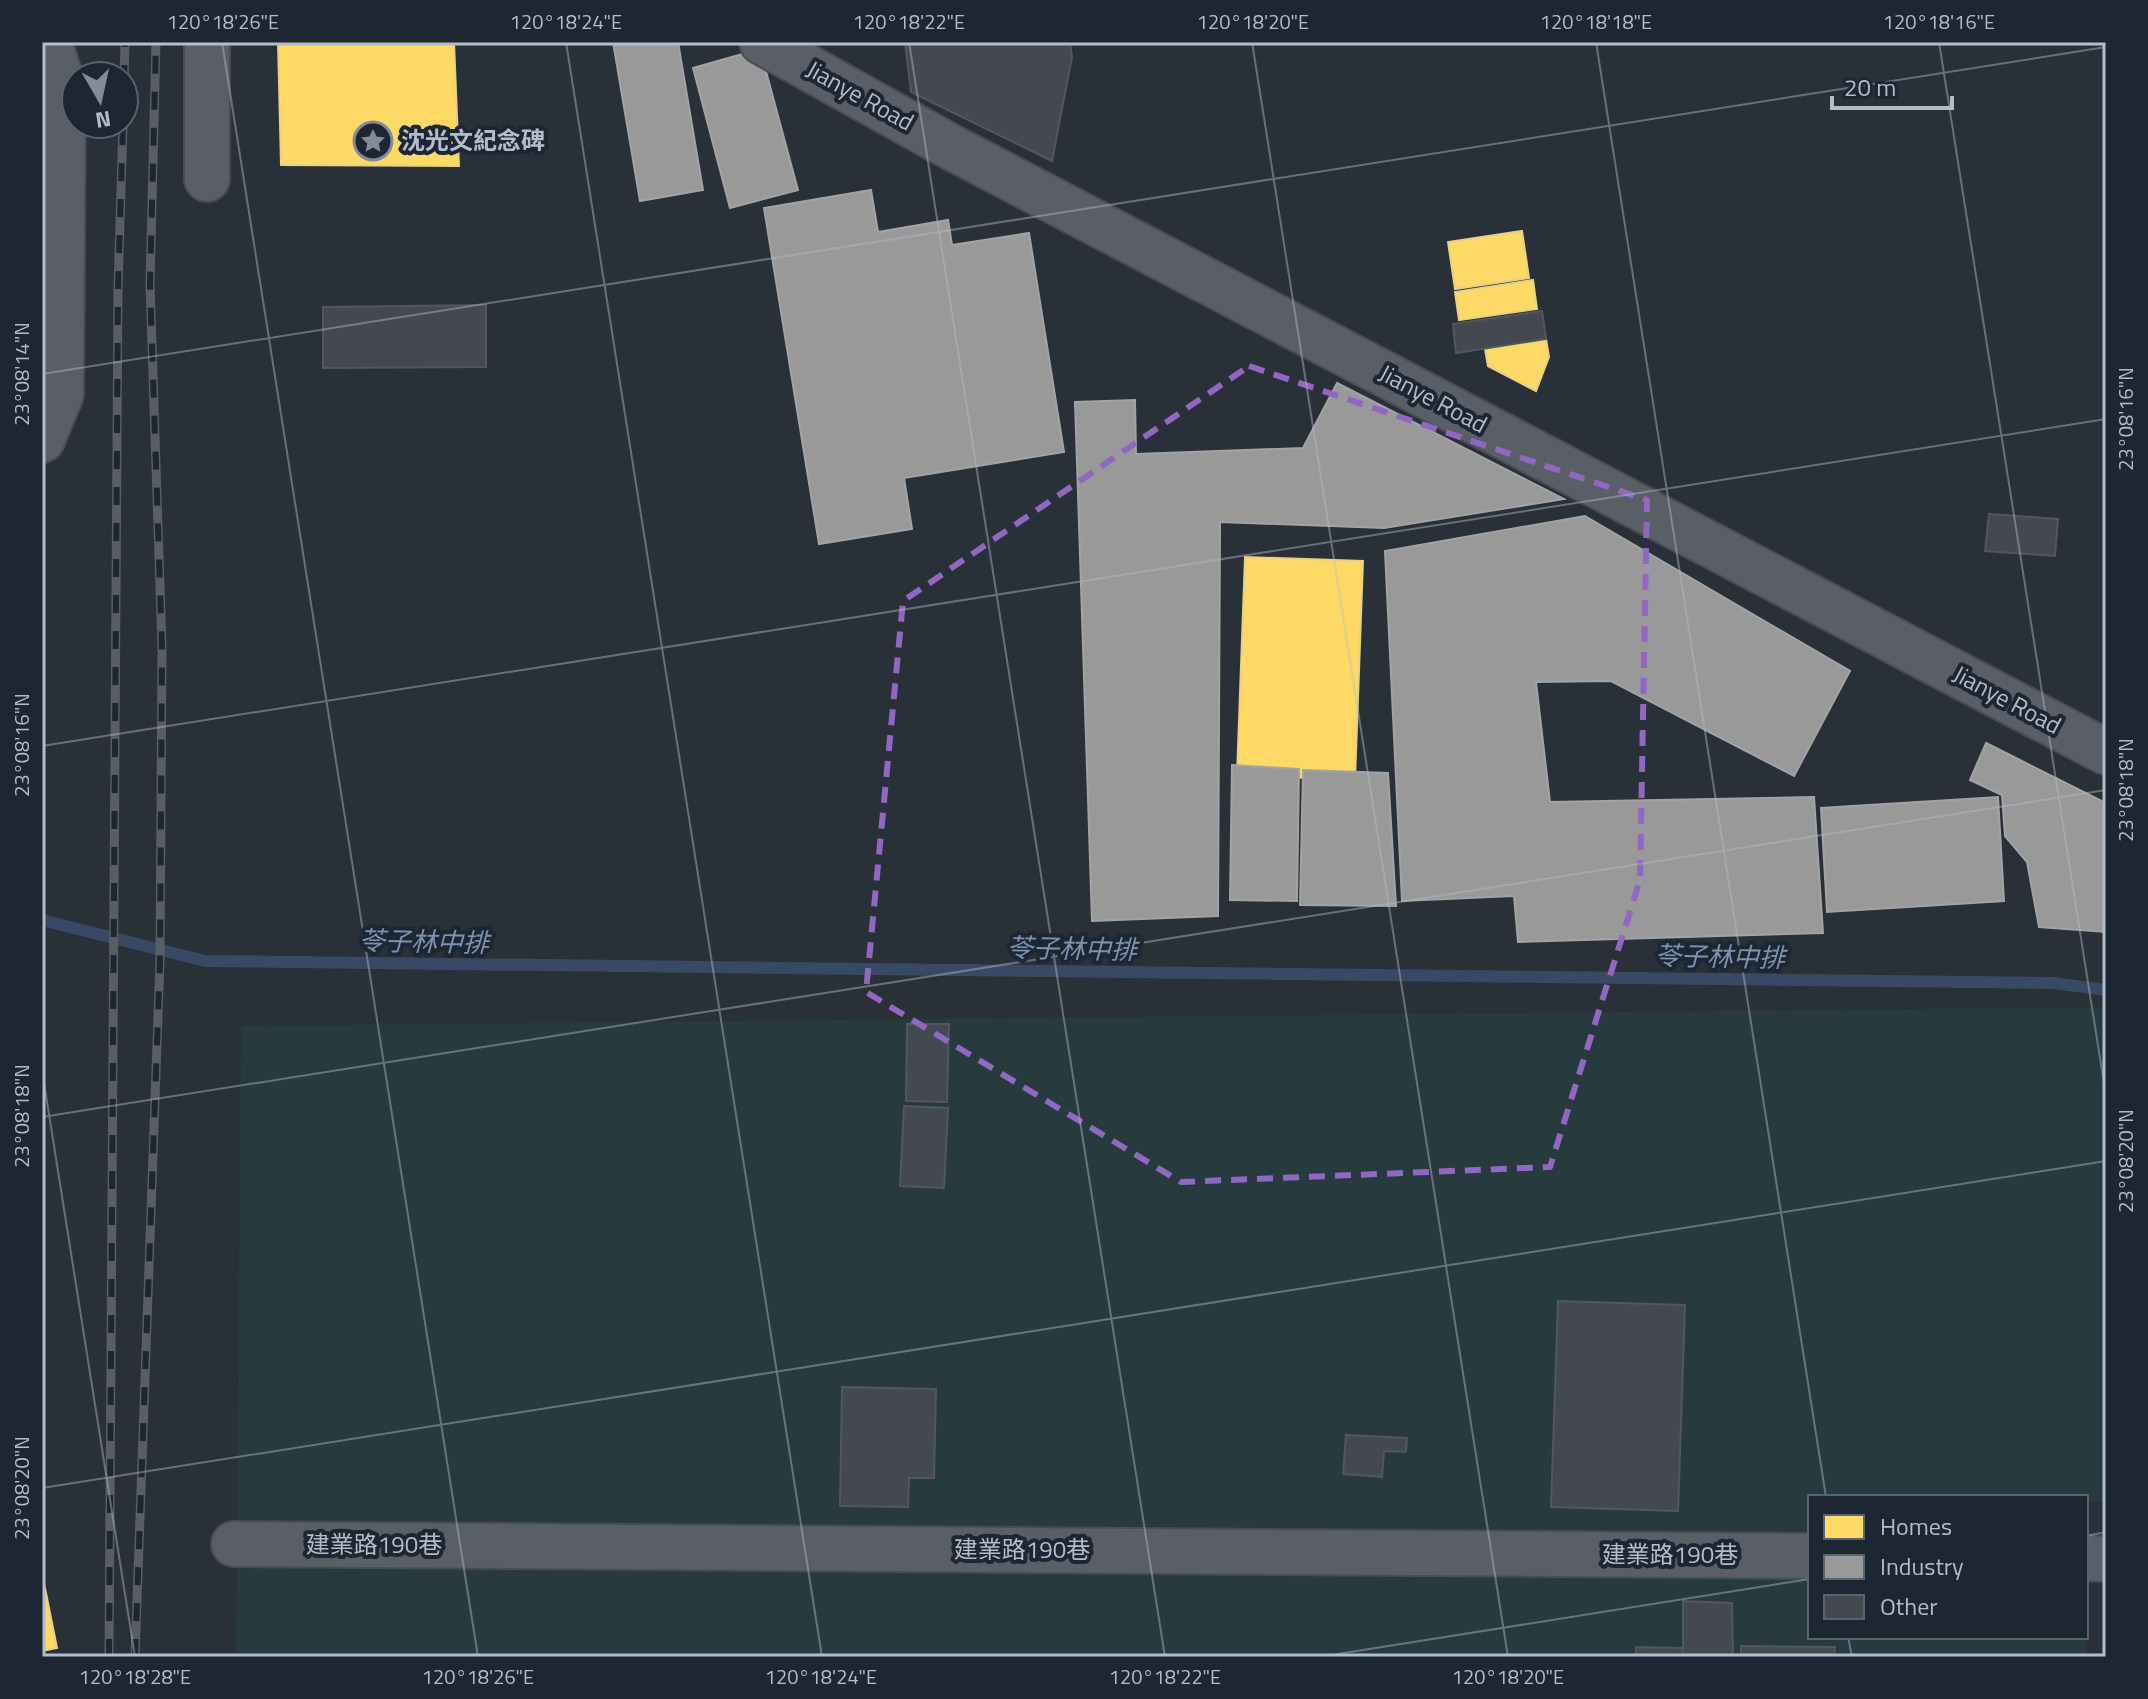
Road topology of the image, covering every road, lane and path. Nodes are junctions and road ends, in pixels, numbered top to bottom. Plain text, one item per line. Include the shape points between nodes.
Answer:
1 (49, 42) edge
2 (207, 42) edge
3 (762, 42) edge
4 (207, 179) dead end
5 (42, 440) edge
6 (2106, 752) edge
7 (234, 1544) dead end
8 (1808, 1556) edge

1 - 5 street via 63,86 61,394
2 - 4 street
3 - 6 street, Jianye Road via 949,146
7 - 8 street, 建業路190巷

